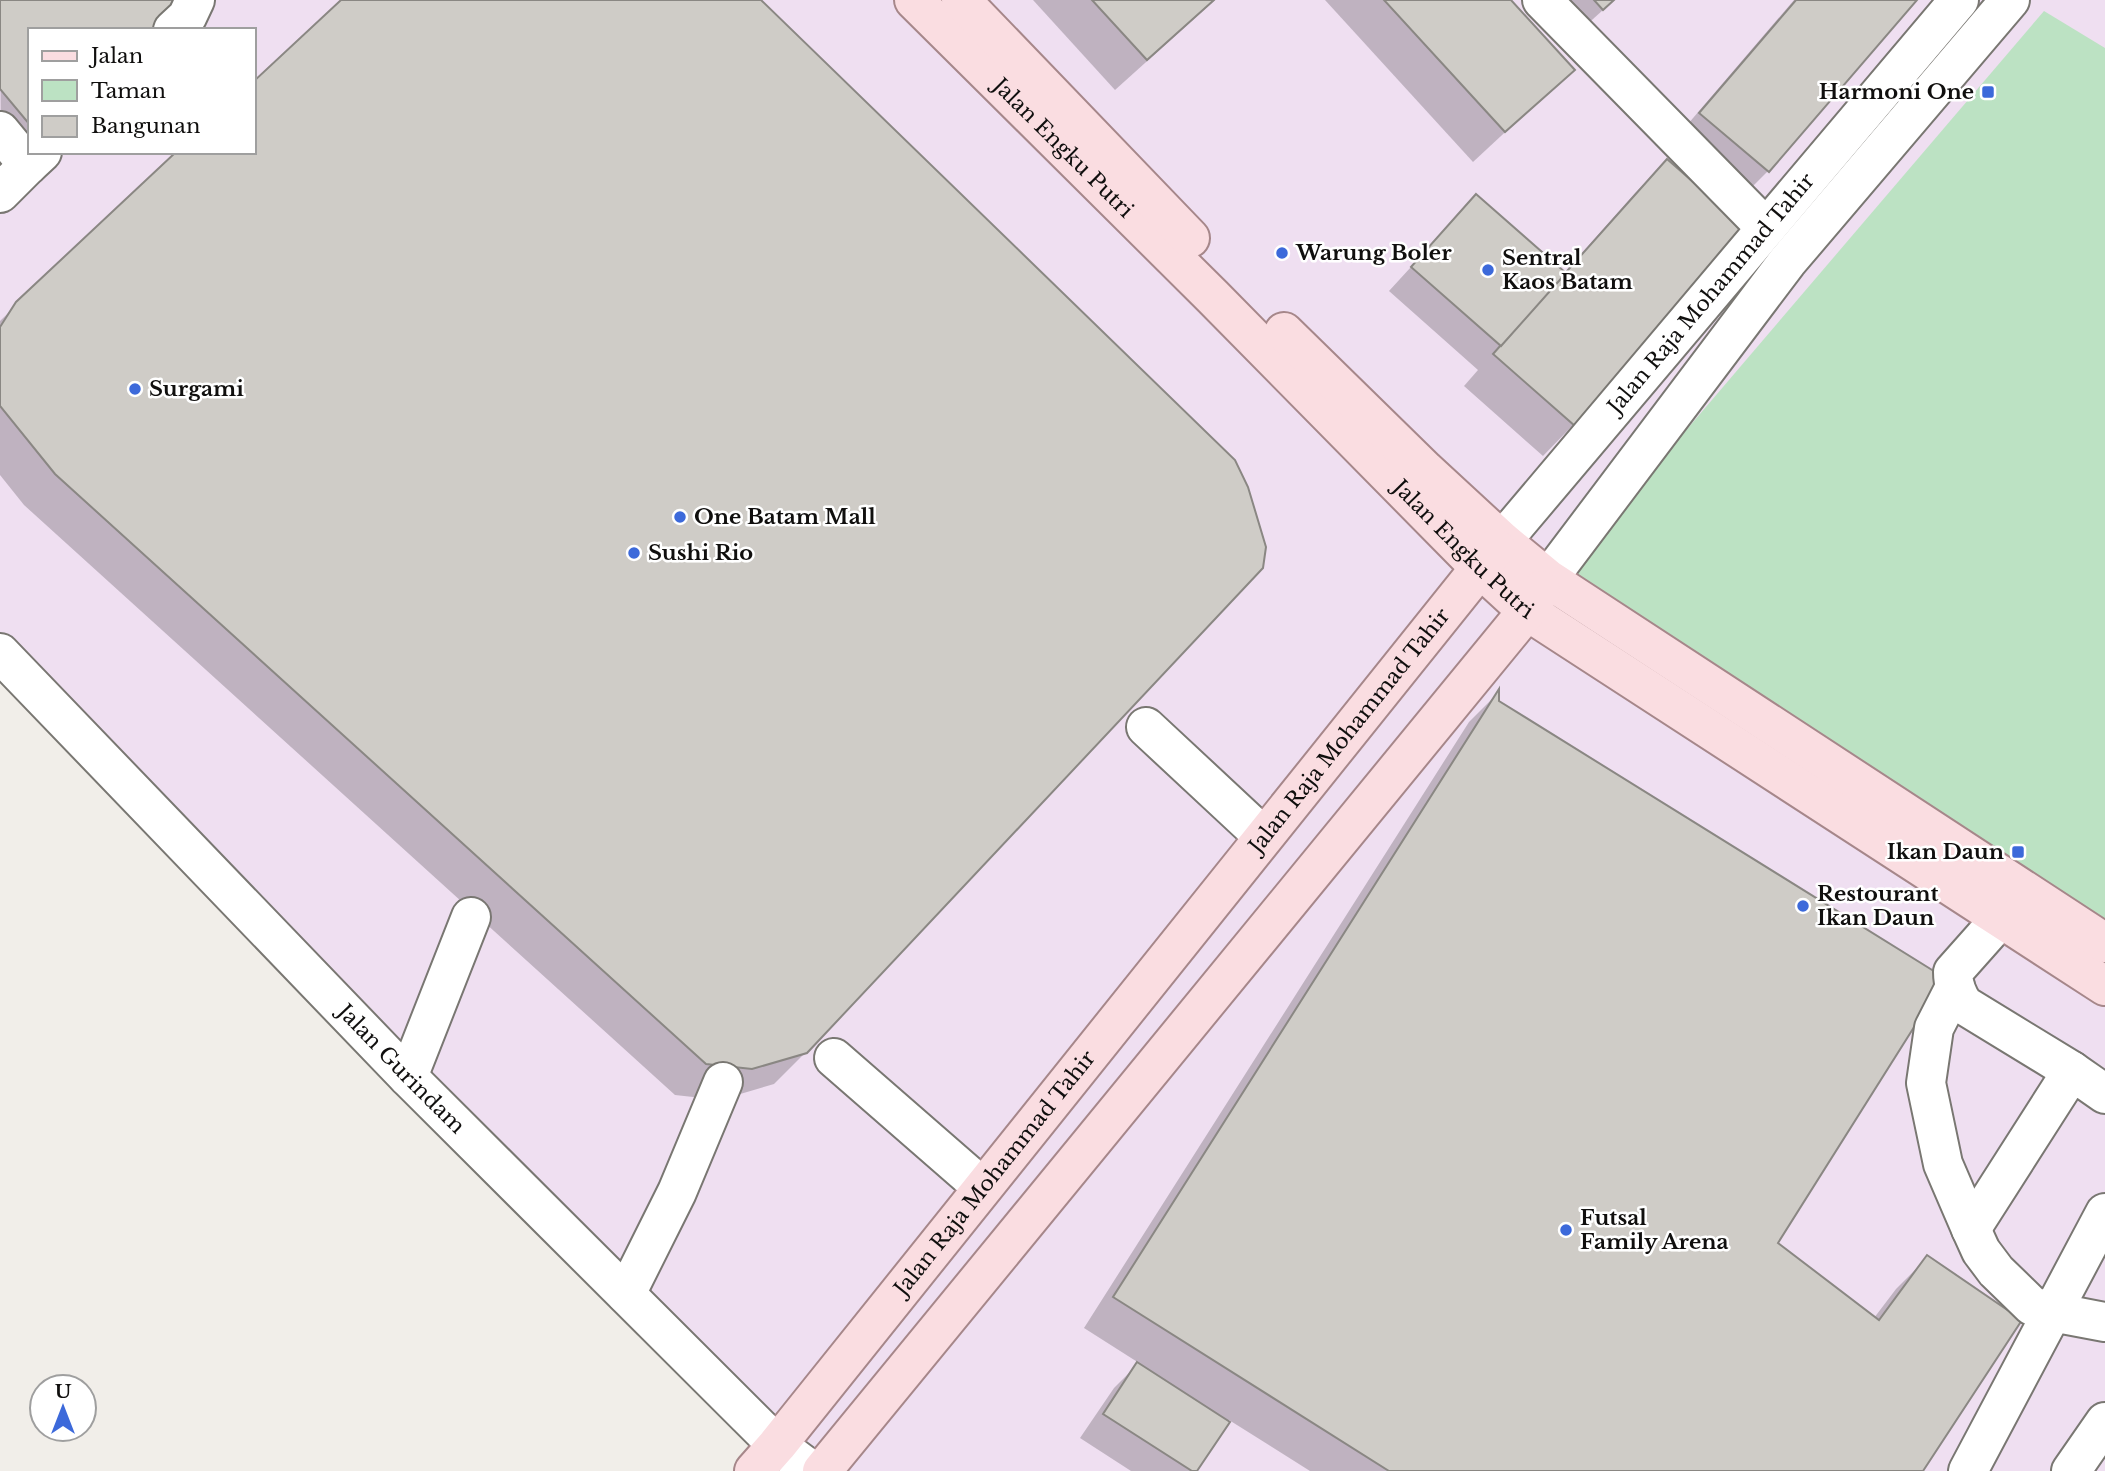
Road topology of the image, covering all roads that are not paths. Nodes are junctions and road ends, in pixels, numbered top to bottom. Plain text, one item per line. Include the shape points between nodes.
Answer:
1 (195, 0) edge
2 (914, 0) edge
3 (961, 0) edge
4 (1542, 0) edge
5 (1959, 0) edge
6 (2010, 0) edge
7 (175, 28) edge
8 (0, 131) edge
9 (28, 153) edge
10 (35, 159) edge
11 (0, 193) edge
12 (1766, 228) junction
13 (1490, 554) junction
14 (1548, 579) junction
15 (1527, 611) junction
16 (0, 653) edge
17 (1146, 727) dead end
18 (1263, 836) junction
19 (471, 917) dead end
20 (2001, 918) junction
21 (2105, 943) edge
22 (2105, 986) edge
23 (1955, 988) junction
24 (834, 1058) dead end
25 (2072, 1071) junction
26 (408, 1077) junction
27 (723, 1082) dead end
28 (2105, 1094) edge
29 (982, 1187) junction
30 (2105, 1213) edge
31 (1971, 1229) junction
32 (626, 1294) junction
33 (2052, 1312) junction
34 (2105, 1322) edge
35 (2105, 1422) edge
36 (766, 1458) edge
37 (812, 1471) edge
38 (822, 1471) edge
39 (1968, 1471) edge
40 (2071, 1471) edge

1 - 7 street
2 - 13 main road, Jalan Engku Putri via 1213,297
3 - 13 main road, Jalan Engku Putri via 1230,279 1425,470
4 - 12 street
5 - 12 street, Jalan Raja Mohammad Tahir
6 - 14 street, Jalan Raja Mohammad Tahir via 1787,262
8 - 9 street
10 - 11 street
12 - 13 street, Jalan Raja Mohammad Tahir
13 - 14 main road, Jalan Engku Putri
13 - 15 main road, Jalan Engku Putri
13 - 18 main road, Jalan Raja Mohammad Tahir
14 - 15 main road, Jalan Raja Mohammad Tahir
14 - 21 main road, Jalan Engku Putri
15 - 20 main road, Jalan Engku Putri
15 - 38 main road, Jalan Raja Mohammad Tahir
16 - 26 street, Jalan Gurindam
17 - 18 street
18 - 29 main road, Jalan Raja Mohammad Tahir
19 - 26 street
20 - 22 main road, Jalan Engku Putri
20 - 23 street via 1954,972
23 - 25 street via 1964,1005
23 - 31 street via 1934,1028 1926,1083 1943,1164
24 - 29 street
25 - 28 street
25 - 31 street
26 - 32 street, Jalan Gurindam
27 - 32 street via 677,1192
29 - 36 main road, Jalan Raja Mohammad Tahir
30 - 33 street
31 - 33 street via 1996,1271 2032,1306
32 - 36 street, Jalan Gurindam
33 - 34 street
33 - 39 street
35 - 40 street
36 - 37 street, Jalan Gurindam

